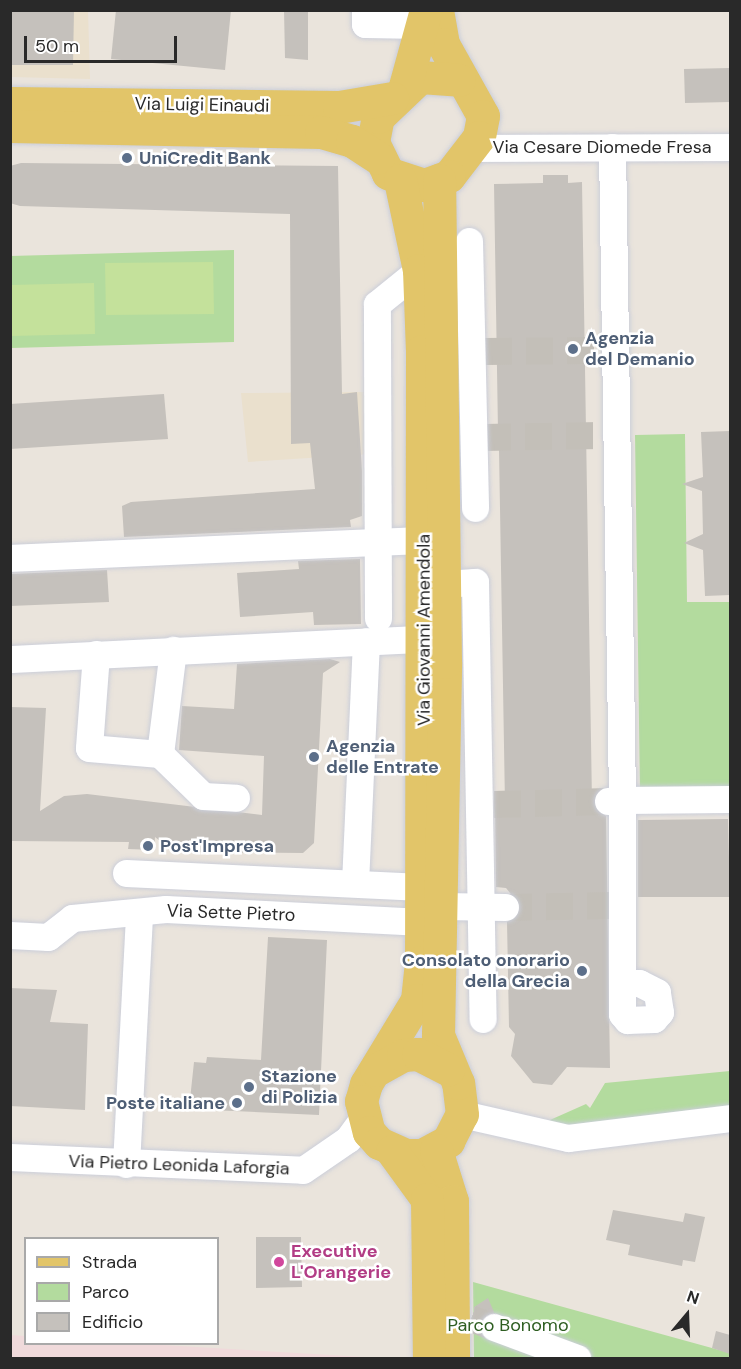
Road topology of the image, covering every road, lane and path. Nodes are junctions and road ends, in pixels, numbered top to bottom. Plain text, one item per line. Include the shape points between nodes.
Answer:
1 (365, 10) edge
2 (428, 15) edge
3 (459, 80) junction
4 (399, 92) junction
5 (10, 103) edge
6 (10, 126) edge
7 (612, 147) junction
8 (730, 147) edge
9 (474, 148) junction
10 (389, 169) junction
11 (439, 180) junction
12 (469, 241) dead end
13 (419, 270) junction
14 (438, 308) junction
15 (471, 308) junction
16 (440, 352) junction
17 (479, 352) junction
18 (466, 441) junction
19 (475, 508) dead end
20 (425, 540) junction
21 (378, 541) junction
22 (10, 558) edge
23 (444, 584) junction
24 (378, 618) dead end
25 (366, 641) junction
26 (173, 650) junction
27 (435, 650) junction
28 (96, 654) junction
29 (10, 659) edge
30 (478, 660) junction
31 (445, 736) junction
32 (478, 738) junction
33 (160, 754) junction
34 (236, 798) dead end
35 (730, 800) edge
36 (615, 801) junction
37 (445, 804) junction
38 (487, 804) junction
39 (126, 873) dead end
40 (355, 884) junction
41 (429, 905) junction
42 (493, 907) junction
43 (139, 913) junction
44 (10, 934) edge
45 (622, 983) dead end
46 (483, 1019) dead end
47 (448, 1069) junction
48 (376, 1070) junction
49 (462, 1114) junction
50 (363, 1118) junction
51 (730, 1118) edge
52 (436, 1150) junction
53 (392, 1151) junction
54 (10, 1157) edge
55 (126, 1164) junction
56 (472, 1319) junction
57 (429, 1359) edge
58 (453, 1359) edge
59 (577, 1359) edge

1 - 2 street via 365,24
2 - 3 main road
2 - 4 main road, Via Giovanni Amendola
3 - 4 main road via 437,74
3 - 9 main road via 475,95 483,116
4 - 5 main road, Via Luigi Einaudi via 339,107
4 - 10 main road, Via Giovanni Amendola via 374,129
6 - 10 main road, Via Luigi Einaudi via 321,132 352,141
7 - 8 street, Via Cesare Diomede Fresa
7 - 9 street, Via Cesare Diomede Fresa
7 - 36 street via 608,435
9 - 11 main road
10 - 11 main road via 424,185
10 - 13 main road, Via Giovanni Amendola
11 - 14 main road, Via Giovanni Amendola
12 - 15 street
13 - 20 main road, Via Giovanni Amendola
13 - 21 street via 377,304
14 - 15 street
14 - 16 main road, Via Giovanni Amendola
15 - 17 street
16 - 17 street
16 - 18 main road, Via Giovanni Amendola
17 - 18 street
18 - 19 street
18 - 23 main road, Via Giovanni Amendola
20 - 21 street
20 - 27 main road, Via Giovanni Amendola
21 - 22 street
21 - 24 street
23 - 27 main road, Via Giovanni Amendola
23 - 30 street via 476,582
25 - 26 street
25 - 27 street
25 - 40 street
26 - 28 street
26 - 33 street
27 - 30 street
27 - 31 main road, Via Giovanni Amendola
27 - 41 main road, Via Giovanni Amendola
28 - 29 street
28 - 33 street via 90,748
30 - 32 street
31 - 32 street
31 - 37 main road, Via Giovanni Amendola
32 - 38 street
33 - 34 street via 202,796
35 - 36 street
36 - 45 street via 616,906
37 - 38 street
37 - 41 main road, Via Giovanni Amendola
38 - 42 street
39 - 40 street
40 - 41 street
41 - 42 street
41 - 43 street, Via Sette Pietro via 166,909
41 - 47 main road, Via Giovanni Amendola via 438,1035
41 - 48 main road, Via Giovanni Amendola via 417,1000
42 - 46 street
43 - 44 street, Via Sette Pietro via 72,918 48,937
43 - 55 street
47 - 48 main road via 418,1054 403,1055
47 - 49 main road, Via Giovanni Amendola via 458,1083
48 - 50 main road, Via Giovanni Amendola via 366,1084
49 - 51 street via 568,1138
49 - 52 main road via 448,1141
50 - 53 main road via 379,1143
50 - 55 street, Via Pietro Leonida Laforgia via 348,1139 303,1170
52 - 53 main road via 422,1155
52 - 56 main road via 452,1201
53 - 57 main road via 427,1199
54 - 55 street, Via Pietro Leonida Laforgia
56 - 58 main road
56 - 59 street

